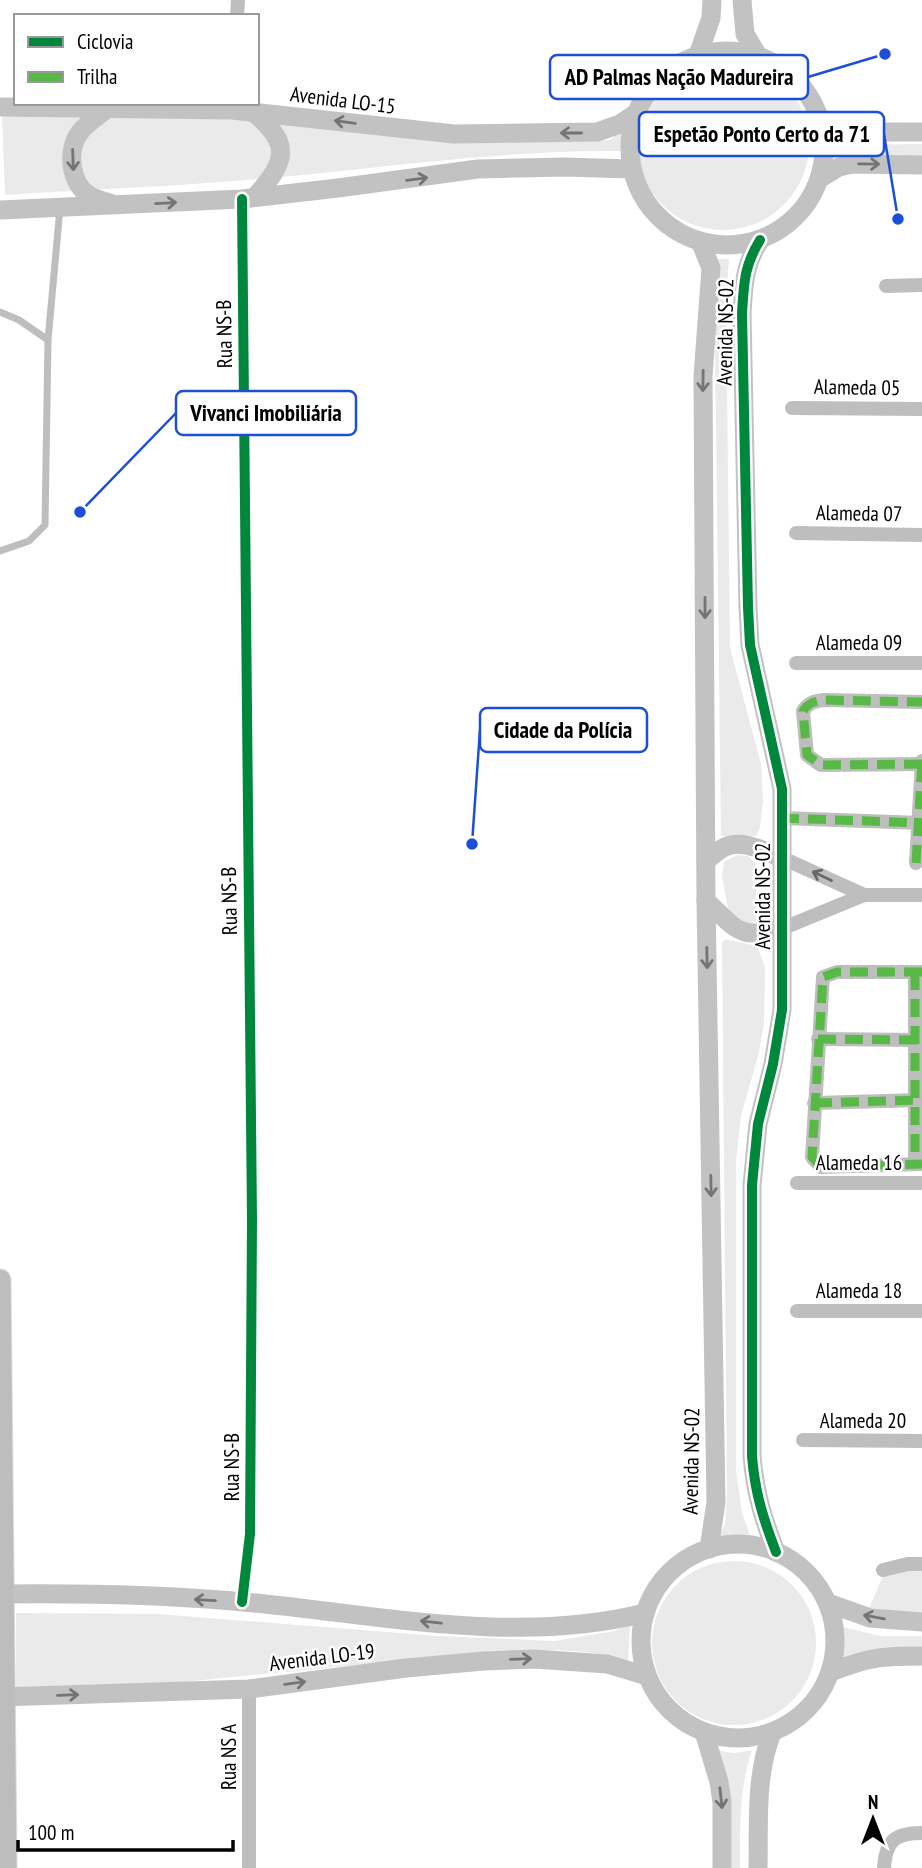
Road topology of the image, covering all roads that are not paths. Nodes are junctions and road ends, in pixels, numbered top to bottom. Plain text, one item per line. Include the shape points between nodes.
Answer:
1 (712, 0) edge
2 (742, 0) edge
3 (757, 54) junction
4 (698, 55) junction
5 (232, 106) edge
6 (0, 107) edge
7 (109, 107) junction
8 (253, 112) junction
9 (635, 114) junction
10 (823, 124) junction
11 (922, 132) edge
12 (922, 165) edge
13 (631, 169) junction
14 (821, 178) junction
15 (249, 198) junction
16 (117, 206) junction
17 (60, 208) junction
18 (0, 210) edge
19 (760, 240) junction
20 (700, 241) junction
21 (922, 285) edge
22 (887, 286) dead end
23 (0, 312) edge
24 (48, 340) junction
25 (792, 408) dead end
26 (922, 409) edge
27 (796, 533) dead end
28 (922, 535) edge
29 (0, 551) edge
30 (796, 663) dead end
31 (922, 663) edge
32 (922, 702) edge
33 (922, 763) edge
34 (781, 818) junction
35 (921, 823) edge
36 (780, 857) junction
37 (706, 861) junction
38 (916, 863) dead end
39 (864, 895) junction
40 (922, 895) edge
41 (706, 901) junction
42 (781, 929) junction
43 (918, 972) edge
44 (818, 1039) junction
45 (918, 1040) edge
46 (918, 1100) edge
47 (814, 1103) junction
48 (918, 1164) edge
49 (797, 1183) dead end
50 (922, 1183) edge
51 (0, 1280) edge
52 (797, 1311) dead end
53 (922, 1311) edge
54 (803, 1440) dead end
55 (922, 1441) edge
56 (709, 1549) junction
57 (776, 1552) junction
58 (922, 1564) edge
59 (883, 1570) dead end
60 (1, 1594) edge
61 (242, 1602) junction
62 (828, 1603) junction
63 (645, 1612) junction
64 (922, 1622) edge
65 (922, 1656) edge
66 (831, 1672) junction
67 (647, 1676) junction
68 (249, 1689) junction
69 (2, 1697) edge
70 (704, 1732) junction
71 (772, 1733) junction
72 (915, 1833) edge
73 (6, 1868) edge
74 (248, 1868) edge
75 (722, 1868) edge
76 (758, 1868) edge
77 (884, 1868) edge

1 - 4 street
2 - 3 street via 745,34
3 - 4 street via 728,50
3 - 10 street via 787,69 810,94
4 - 9 street via 660,77
5 - 7 street, Avenida LO-15
5 - 8 street, Avenida LO-15
6 - 7 street, Avenida LO-15
7 -> 16 street via 80,132 72,149 73,173 90,196
9 -> 8 street, Avenida LO-15 via 597,132 454,134
8 - 15 street via 273,129 280,156 276,173
9 - 13 street
10 - 11 street via 877,132
10 - 14 street via 826,152
14 -> 12 street via 852,164
15 -> 13 street via 478,169
13 - 20 street via 643,197 658,216
14 - 19 street via 797,216
16 -> 15 street
15 - 61 street, Rua NS-B via 252,1233 250,1534
16 - 17 street
17 - 18 street
17 - 24 lane
19 - 20 street via 720,245
19 - 34 street, Avenida NS-02 via 744,274 742,313 748,607 750,645 782,789
20 -> 37 street, Avenida NS-02 via 711,268 703,376
21 - 22 street
23 - 24 lane
24 - 29 lane via 45,525 29,541
25 - 26 street, Alameda 05
27 - 28 street, Alameda 07
30 - 31 street, Alameda 09
32 - 33 street via 824,700 803,711 807,755 821,765
33 - 35 street
34 - 35 street
34 - 36 street, Avenida NS-02
35 - 38 street
36 - 37 street via 737,844
39 -> 36 street
36 - 42 street, Avenida NS-02
37 - 41 street, Avenida NS-02
39 - 40 street
39 - 42 street
41 - 42 street via 747,934
41 -> 56 street, Avenida NS-02 via 716,1502
42 - 57 street, Avenida NS-02 via 782,1010 758,1124 752,1185 754,1484
43 - 44 street via 837,972 822,977
43 - 45 street
44 - 45 street
44 - 47 street
45 - 46 street
46 - 47 street
46 - 48 street
47 - 48 street via 812,1157 821,1167
49 - 50 street, Alameda 16
51 - 60 main road
52 - 53 street, Alameda 18
54 - 55 street, Alameda 20
56 - 57 street via 754,1545
56 - 63 street via 670,1572
57 - 62 street via 806,1572
58 - 59 street
61 -> 60 street, Avenida LO-19
60 - 69 main road
63 -> 61 street, Avenida LO-19 via 586,1624 510,1627
64 -> 62 street via 870,1618
62 - 66 street via 836,1637
63 - 67 street via 641,1633
65 - 66 street via 873,1657
66 - 71 street via 799,1715
68 -> 67 street, Avenida LO-19 via 496,1660 579,1660
67 - 70 street via 669,1710
69 -> 68 street, Avenida LO-19
68 - 74 street, Rua NS A
69 - 73 main road
70 - 71 street via 726,1738
70 -> 75 street via 722,1802
71 - 76 street via 763,1755
72 - 77 street via 895,1838 885,1854

